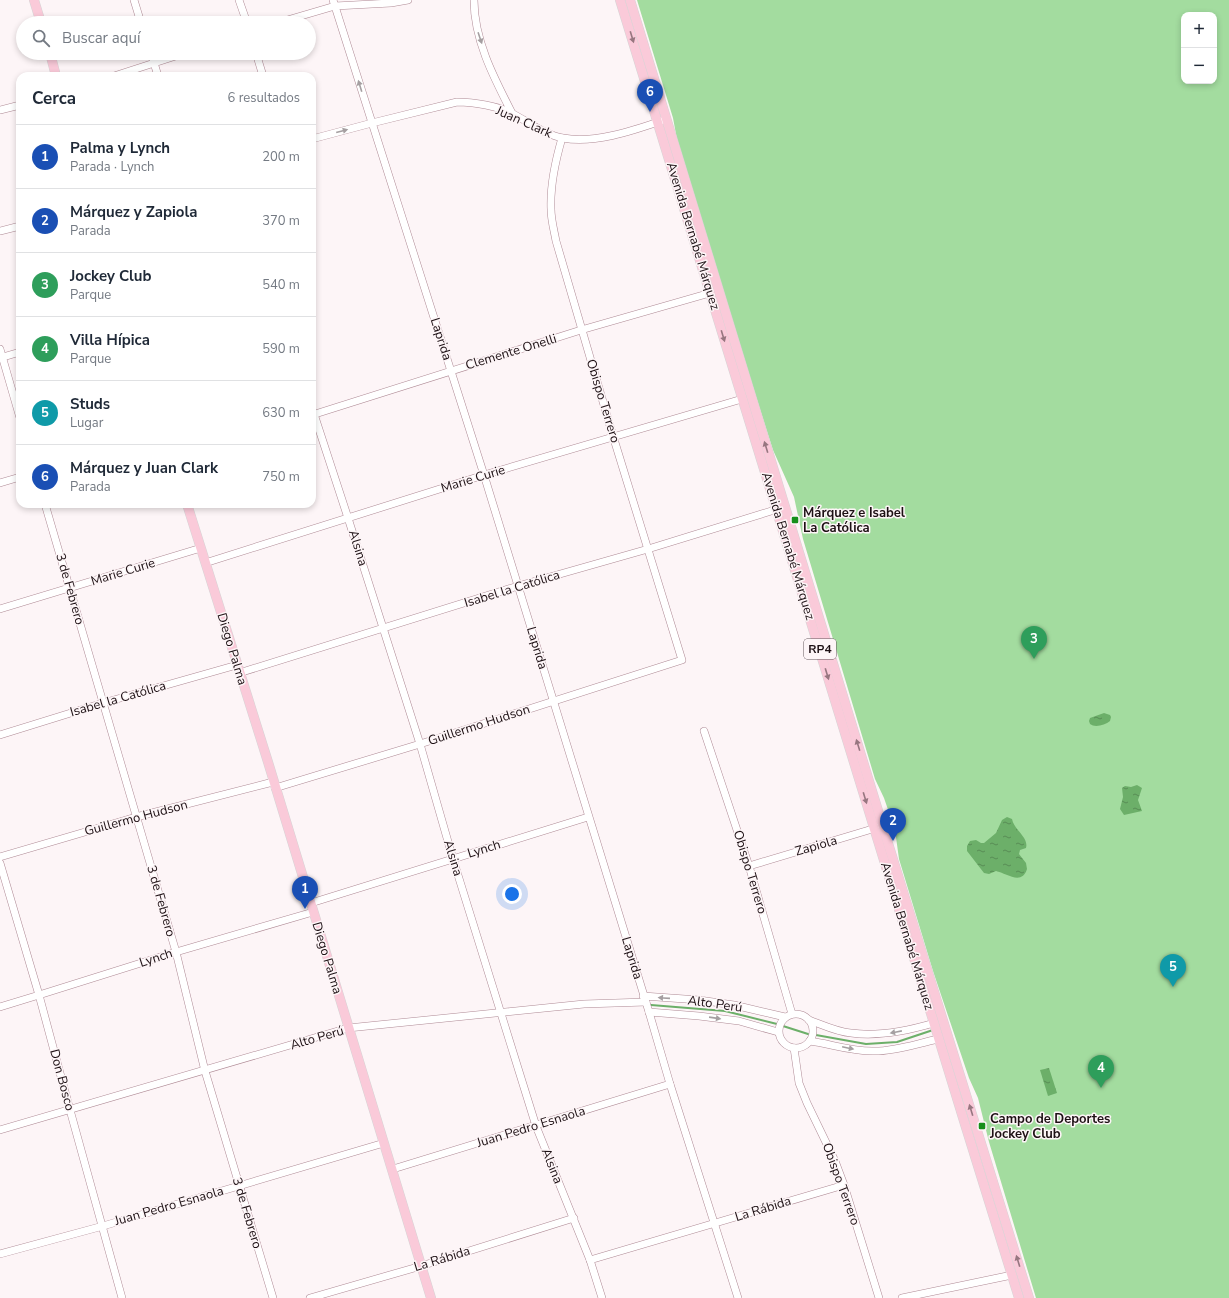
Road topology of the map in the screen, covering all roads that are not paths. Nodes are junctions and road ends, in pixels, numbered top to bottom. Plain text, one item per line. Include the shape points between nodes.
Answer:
1 (34, 0) edge
2 (134, 0) edge
3 (239, 0) edge
4 (408, 0) edge
5 (474, 0) edge
6 (620, 0) edge
7 (630, 0) edge
8 (334, 3) edge
9 (39, 16) edge
10 (139, 16) edge
11 (245, 16) edge
12 (297, 16) edge
13 (52, 60) edge
14 (153, 60) edge
15 (163, 60) edge
16 (258, 60) edge
17 (154, 63) junction
18 (55, 72) edge
19 (126, 72) edge
20 (157, 72) edge
21 (262, 72) edge
22 (16, 106) edge
23 (0, 110) edge
24 (512, 113) junction
25 (662, 121) junction
26 (372, 123) junction
27 (316, 138) edge
28 (562, 138) junction
29 (16, 227) edge
30 (0, 231) edge
31 (710, 293) junction
32 (582, 330) junction
33 (0, 349) edge
34 (16, 353) edge
35 (1, 357) edge
36 (451, 371) junction
37 (742, 399) junction
38 (16, 405) edge
39 (316, 413) edge
40 (316, 423) edge
41 (613, 436) junction
42 (484, 475) junction
43 (16, 478) edge
44 (0, 482) edge
45 (46, 508) edge
46 (188, 508) edge
47 (781, 508) junction
48 (348, 518) junction
49 (201, 548) junction
50 (648, 549) junction
51 (205, 563) junction
52 (518, 586) junction
53 (70, 588) junction
54 (0, 609) edge
55 (383, 628) junction
56 (682, 660) joint
57 (238, 669) junction
58 (553, 702) junction
59 (103, 703) junction
60 (704, 730) dead end
61 (0, 734) edge
62 (420, 744) junction
63 (274, 785) junction
64 (136, 817) junction
65 (588, 817) junction
66 (879, 828) junction
67 (0, 857) edge
68 (453, 858) junction
69 (0, 863) edge
70 (749, 866) junction
71 (312, 908) junction
72 (176, 952) junction
73 (39, 996) junction
74 (644, 999) junction
75 (0, 1007) edge
76 (649, 1012) junction
77 (501, 1014) junction
78 (789, 1016) junction
79 (810, 1020) junction
80 (934, 1023) junction
81 (348, 1028) junction
82 (778, 1032) junction
83 (939, 1039) junction
84 (810, 1041) junction
85 (794, 1048) junction
86 (205, 1070) junction
87 (670, 1084) junction
88 (70, 1110) junction
89 (536, 1126) junction
90 (0, 1130) edge
91 (384, 1143) junction
92 (393, 1169) junction
93 (844, 1184) junction
94 (238, 1186) junction
95 (574, 1218) junction
96 (714, 1223) junction
97 (102, 1226) junction
98 (0, 1254) edge
99 (590, 1260) junction
100 (421, 1266) junction
101 (1012, 1275) junction
102 (122, 1298) edge
103 (273, 1298) edge
104 (310, 1298) edge
105 (431, 1298) edge
106 (602, 1298) edge
107 (738, 1298) edge
108 (880, 1298) edge
109 (902, 1298) edge
110 (1019, 1298) edge
111 (1030, 1298) edge

1 - 9 main road
2 - 10 street
3 - 11 street
4 - 8 street via 391,3
5 -> 24 street via 477,32 493,77
6 -> 25 main road, Avenida Bernabé Márquez / RP4
7 - 25 main road, Avenida Bernabé Márquez / RP4
8 - 12 street
26 -> 8 street, Laprida
13 - 18 main road
14 - 17 street
15 - 17 street
16 - 21 street
17 - 19 street
17 - 20 street
22 - 23 street
24 - 26 street, Juan Clark via 470,102 457,102
24 - 28 street, Juan Clark
25 - 28 street, Juan Clark via 597,138
25 - 31 main road, Avenida Bernabé Márquez / RP4
47 -> 25 main road, Avenida Bernabé Márquez / RP4
27 -> 26 street, Juan Clark
26 - 36 street, Laprida
28 - 32 street, Obispo Terrero via 551,190 551,211 556,240
29 - 30 street
31 - 32 street, Clemente Onelli
31 -> 37 main road, Avenida Bernabé Márquez / RP4
32 - 36 street, Clemente Onelli
32 - 41 street, Obispo Terrero
33 - 35 street
34 - 35 street
35 - 38 street
36 - 39 street, Clemente Onelli
36 - 42 street, Laprida
37 - 41 street, Marie Curie
37 - 47 main road, Avenida Bernabé Márquez / RP4
40 - 48 street, Alsina
41 - 42 street, Marie Curie
41 - 50 street, Obispo Terrero
42 - 48 street, Marie Curie
42 - 52 street, Laprida
43 - 44 street
45 - 53 street, 3 de Febrero
46 - 49 main road, Diego Palma
47 - 50 street, Isabel la Católica
47 - 66 main road, Avenida Bernabé Márquez / RP4
48 - 51 street, Marie Curie
48 - 55 street, Alsina
49 - 51 main road, Diego Palma
49 - 53 street, Marie Curie
50 - 52 street, Isabel la Católica
50 - 56 street, Obispo Terrero
51 - 57 main road, Diego Palma
52 - 55 street, Isabel la Católica
52 - 58 street, Laprida
53 - 54 street, Marie Curie
53 - 59 street, 3 de Febrero
55 - 57 street, Isabel la Católica
55 - 62 street, Alsina
56 - 58 street, Guillermo Hudson
57 - 59 street, Isabel la Católica
57 - 63 main road, Diego Palma
58 - 62 street, Guillermo Hudson
58 - 65 street, Laprida
59 - 61 street, Isabel la Católica
59 - 64 street, 3 de Febrero
60 - 70 street, Obispo Terrero
62 - 63 street, Guillermo Hudson
62 - 68 street, Alsina
63 - 64 street, Guillermo Hudson
63 - 71 main road, Diego Palma
64 - 67 street, Guillermo Hudson
64 - 72 street, 3 de Febrero
65 - 68 street, Lynch
65 - 74 street, Laprida
66 - 70 street, Zapiola
66 - 80 main road, Avenida Bernabé Márquez / RP4
111 -> 66 main road, Avenida Bernabé Márquez / RP4
68 - 71 street, Lynch
68 - 77 street, Alsina
69 - 73 street, Don Bosco
70 - 78 street, Obispo Terrero
71 - 72 street, Lynch
71 - 81 main road, Diego Palma
72 - 73 street, Lynch
72 - 86 street, 3 de Febrero
73 - 75 street, Lynch
73 - 88 street, Don Bosco
74 - 76 street, Laprida
74 - 77 street, Alto Perú
78 -> 74 street, Alto Perú via 699,1000
76 -> 82 street, Alto Perú via 739,1021
76 - 87 street, Laprida
77 - 81 street, Alto Perú
77 - 89 street, Alsina
78 - 79 street via 802,1015
78 - 82 street via 781,1021
80 -> 79 street via 871,1035 850,1033
79 - 84 street via 813,1030
80 - 83 main road, Avenida Bernabé Márquez / RP4
81 - 86 street, Alto Perú
81 - 91 main road, Diego Palma
82 - 85 street via 785,1045
84 -> 83 street via 875,1052
83 - 101 main road, Avenida Bernabé Márquez / RP4
84 - 85 street via 803,1047
85 - 93 street, Obispo Terrero via 799,1083
86 - 88 street, Alto Perú
86 - 94 street, 3 de Febrero
87 - 89 street, Juan Pedro Esnaola
87 - 96 street, Laprida
88 - 90 street, Alto Perú
88 - 97 street, Don Bosco
89 - 92 street, Juan Pedro Esnaola
89 - 95 street, Alsina
91 - 92 main road, Diego Palma
91 - 94 street, Juan Pedro Esnaola
92 - 100 main road, Diego Palma
93 - 96 street, La Rábida
93 - 108 street, Obispo Terrero
94 - 97 street, Juan Pedro Esnaola
94 - 103 street, 3 de Febrero
95 - 99 street, Alsina
95 - 100 street, La Rábida
96 - 99 street, La Rábida
96 - 107 street, Laprida
97 - 98 street, Juan Pedro Esnaola
97 - 102 street, Don Bosco
99 - 106 street, Alsina
100 - 104 street, La Rábida
100 - 105 main road, Diego Palma
101 - 109 street
101 - 110 main road, Avenida Bernabé Márquez / RP4

